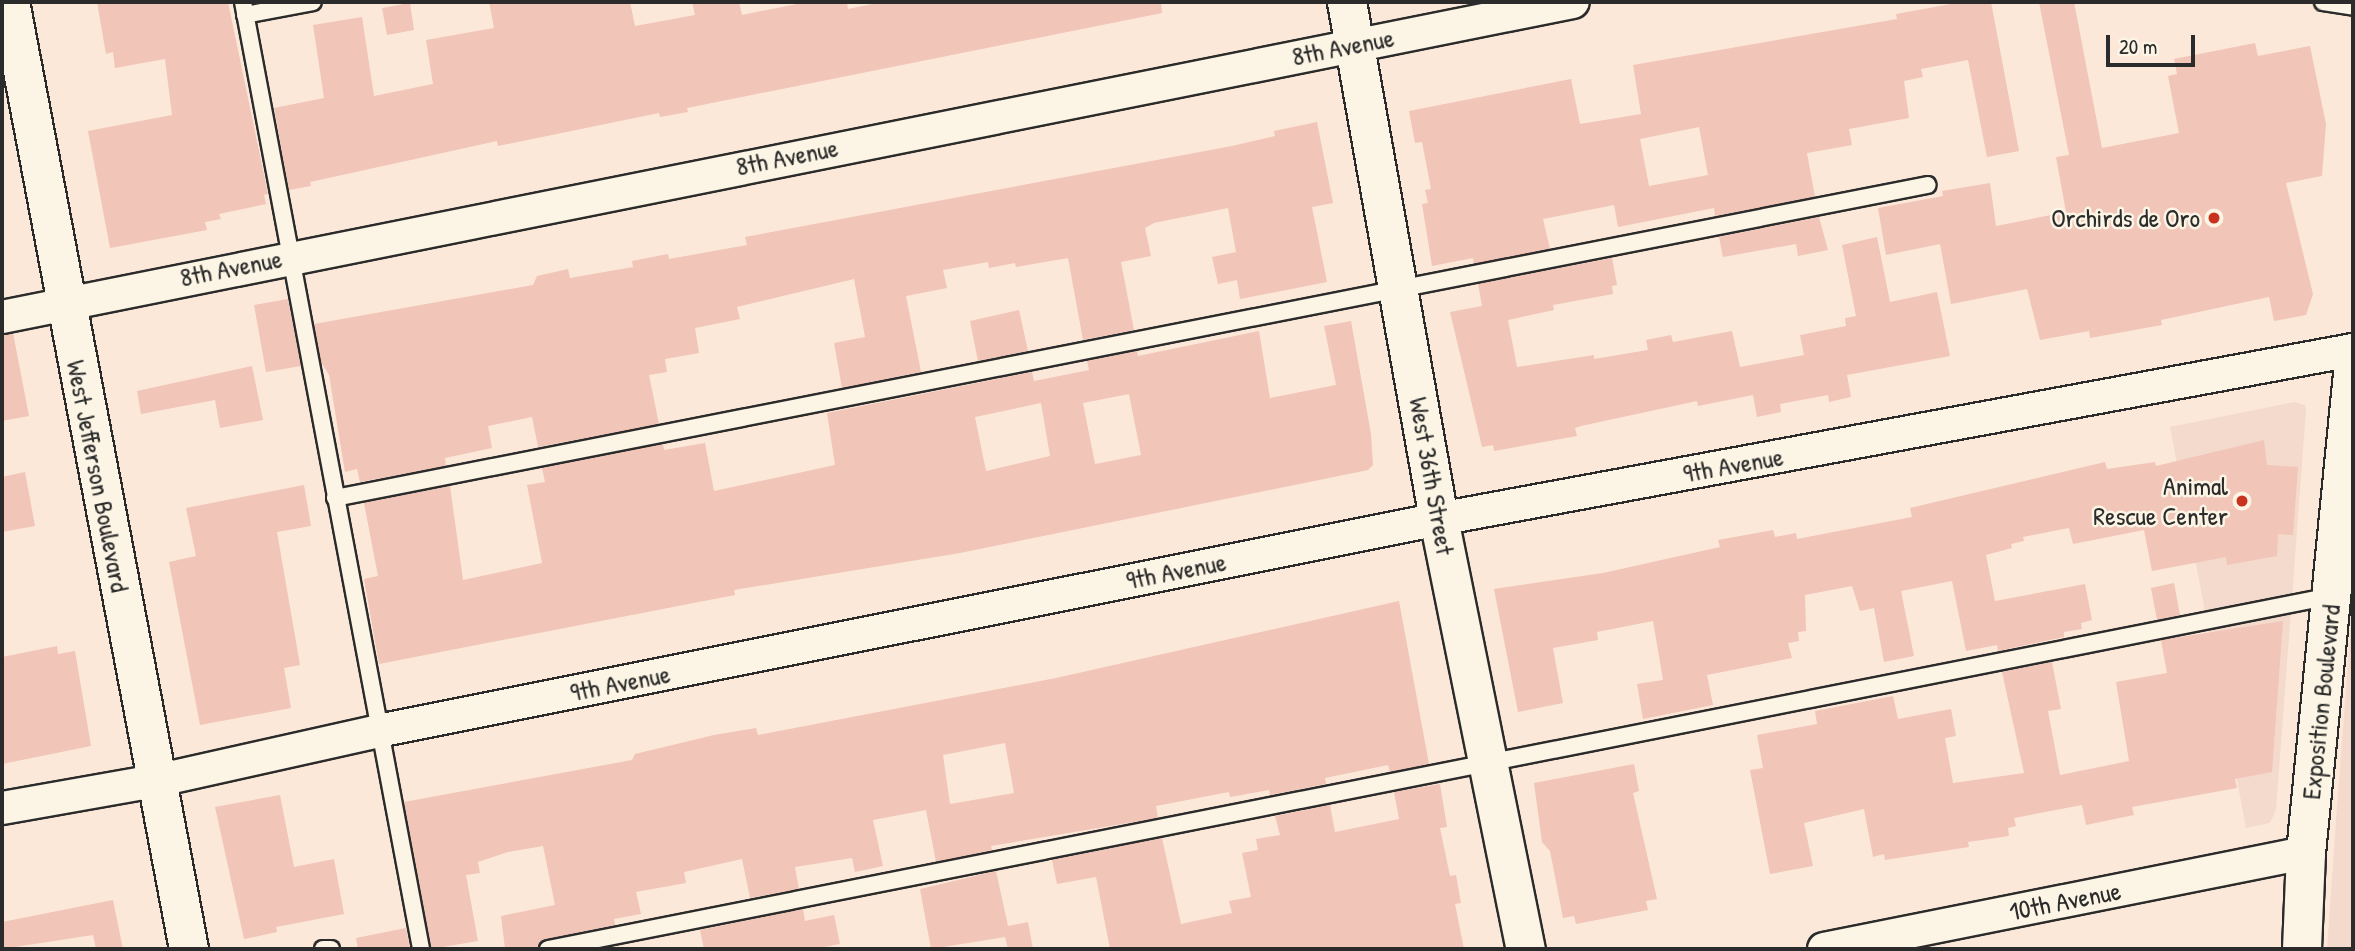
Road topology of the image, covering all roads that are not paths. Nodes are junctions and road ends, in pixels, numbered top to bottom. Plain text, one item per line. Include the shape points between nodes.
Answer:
1 (313, 2) edge
2 (1348, 2) edge
3 (1573, 2) edge
4 (2323, 2) edge
5 (2353, 6) edge
6 (244, 8) edge
7 (9, 19) edge
8 (1355, 44) junction
9 (1928, 185) dead end
10 (290, 256) junction
11 (1399, 288) junction
12 (66, 303) junction
13 (2, 317) edge
14 (2353, 350) edge
15 (2353, 372) edge
16 (335, 498) junction
17 (1439, 519) junction
18 (2331, 596) junction
19 (378, 731) junction
20 (1489, 764) junction
21 (156, 781) junction
22 (2, 808) edge
23 (2306, 853) junction
24 (189, 949) edge
25 (323, 949) edge
26 (331, 949) edge
27 (421, 949) edge
28 (548, 949) edge
29 (1526, 949) edge
30 (1824, 949) edge
31 (2302, 949) edge

1 - 6 lane
2 - 8 street, West 36th Street
3 - 8 street, 8th Avenue
4 - 5 lane
6 - 10 lane
7 - 12 street, West Jefferson Boulevard
8 - 10 street, 8th Avenue
8 - 11 street, West 36th Street
9 - 11 lane
10 - 12 street, 8th Avenue
10 - 16 lane
11 - 16 lane
11 - 17 street, West 36th Street
12 - 13 street, 8th Avenue
12 - 21 street, West Jefferson Boulevard
14 - 17 street, 9th Avenue
15 - 18 street, Exposition Boulevard
16 - 19 lane
17 - 19 street, 9th Avenue
17 - 20 street, West 36th Street
18 - 20 lane
18 - 23 street, Exposition Boulevard
19 - 21 street, 9th Avenue
19 - 27 lane
20 - 28 lane
20 - 29 street, West 36th Street
21 - 22 street, 9th Avenue
21 - 24 street, West Jefferson Boulevard
23 - 30 street, 10th Avenue
23 - 31 street, Exposition Boulevard
25 - 26 lane

